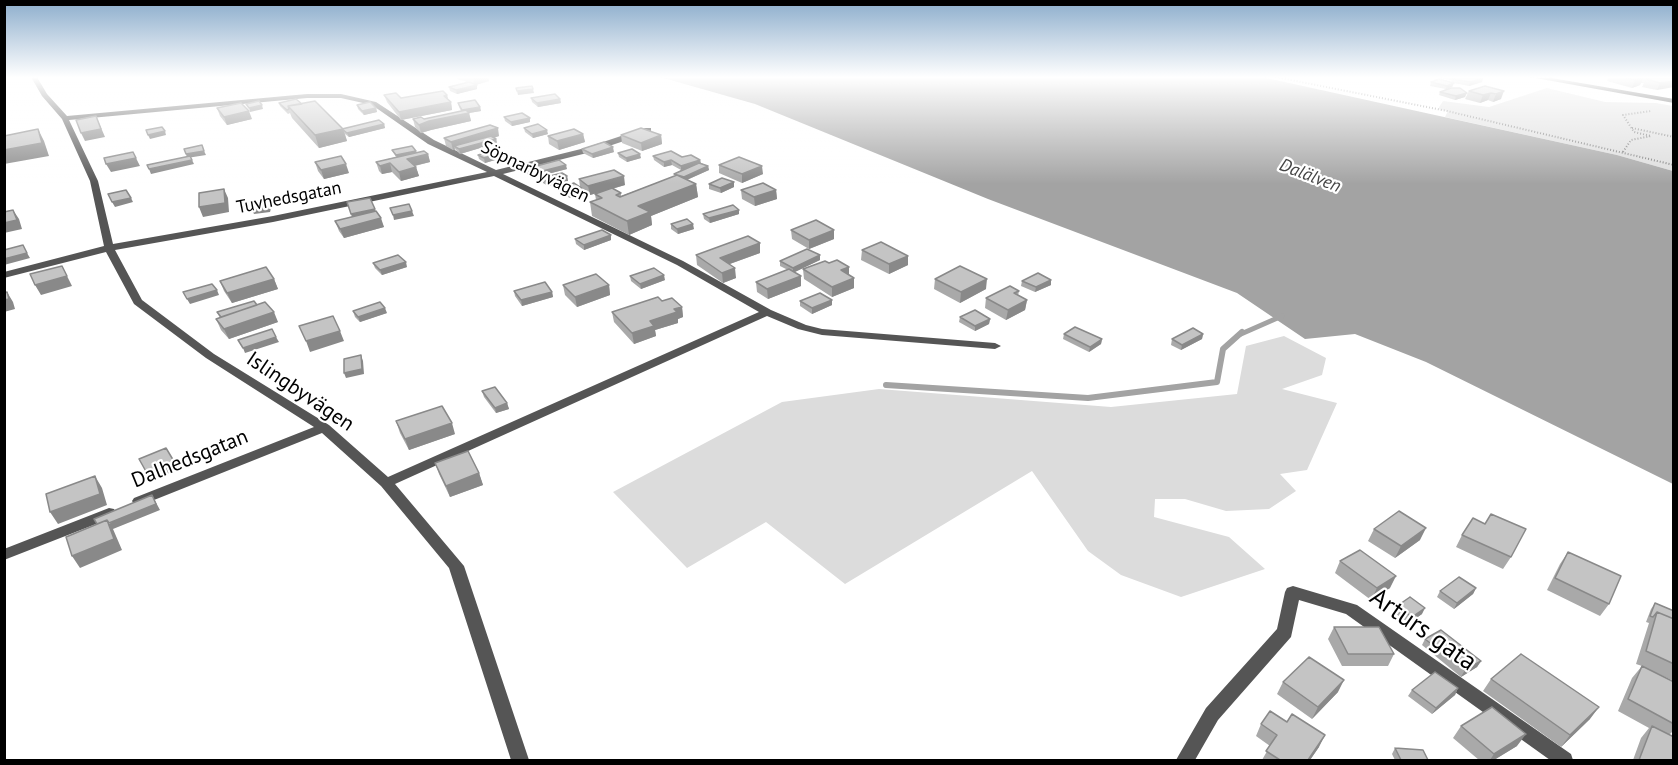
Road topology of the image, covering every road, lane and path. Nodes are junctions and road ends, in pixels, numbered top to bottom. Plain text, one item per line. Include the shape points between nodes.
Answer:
1 (60, 113) edge
2 (123, 113) edge
3 (388, 113) edge
4 (1454, 113) edge
5 (1641, 113) edge
6 (65, 118) junction
7 (1631, 128) junction
8 (648, 130) edge
9 (1674, 137) edge
10 (1623, 152) junction
11 (1674, 165) edge
12 (496, 173) junction
13 (109, 248) junction
14 (4, 275) edge
15 (767, 312) junction
16 (996, 346) dead end
17 (324, 428) junction
18 (386, 483) junction
19 (4, 555) edge
20 (520, 760) edge
21 (1185, 760) edge
22 (1564, 760) edge

1 - 6 street, Islingbyvägen
2 - 6 street, Söpnarbyvägen
3 - 12 street, Söpnarbyvägen via 431,142
4 - 10 path
5 - 7 path via 1623,115
6 - 13 street, Islingbyvägen via 94,181
7 - 9 path
7 - 10 path via 1651,136 1631,141
8 - 12 street, Tuvhedsgatan
10 - 11 path
12 - 13 street, Tuvhedsgatan
12 - 15 street, Söpnarbyvägen via 681,263
13 - 14 street, Tuvhedsgatan
13 - 17 street, Islingbyvägen via 138,302 210,356
15 - 16 street, Söpnarbyvägen via 822,332
15 - 18 street
17 - 18 street, Islingbyvägen
17 - 19 street, Dalhedsgatan
18 - 20 street, Islingbyvägen via 456,566
21 - 22 street, Arturs gata via 1212,714 1285,632 1293,592 1351,609

